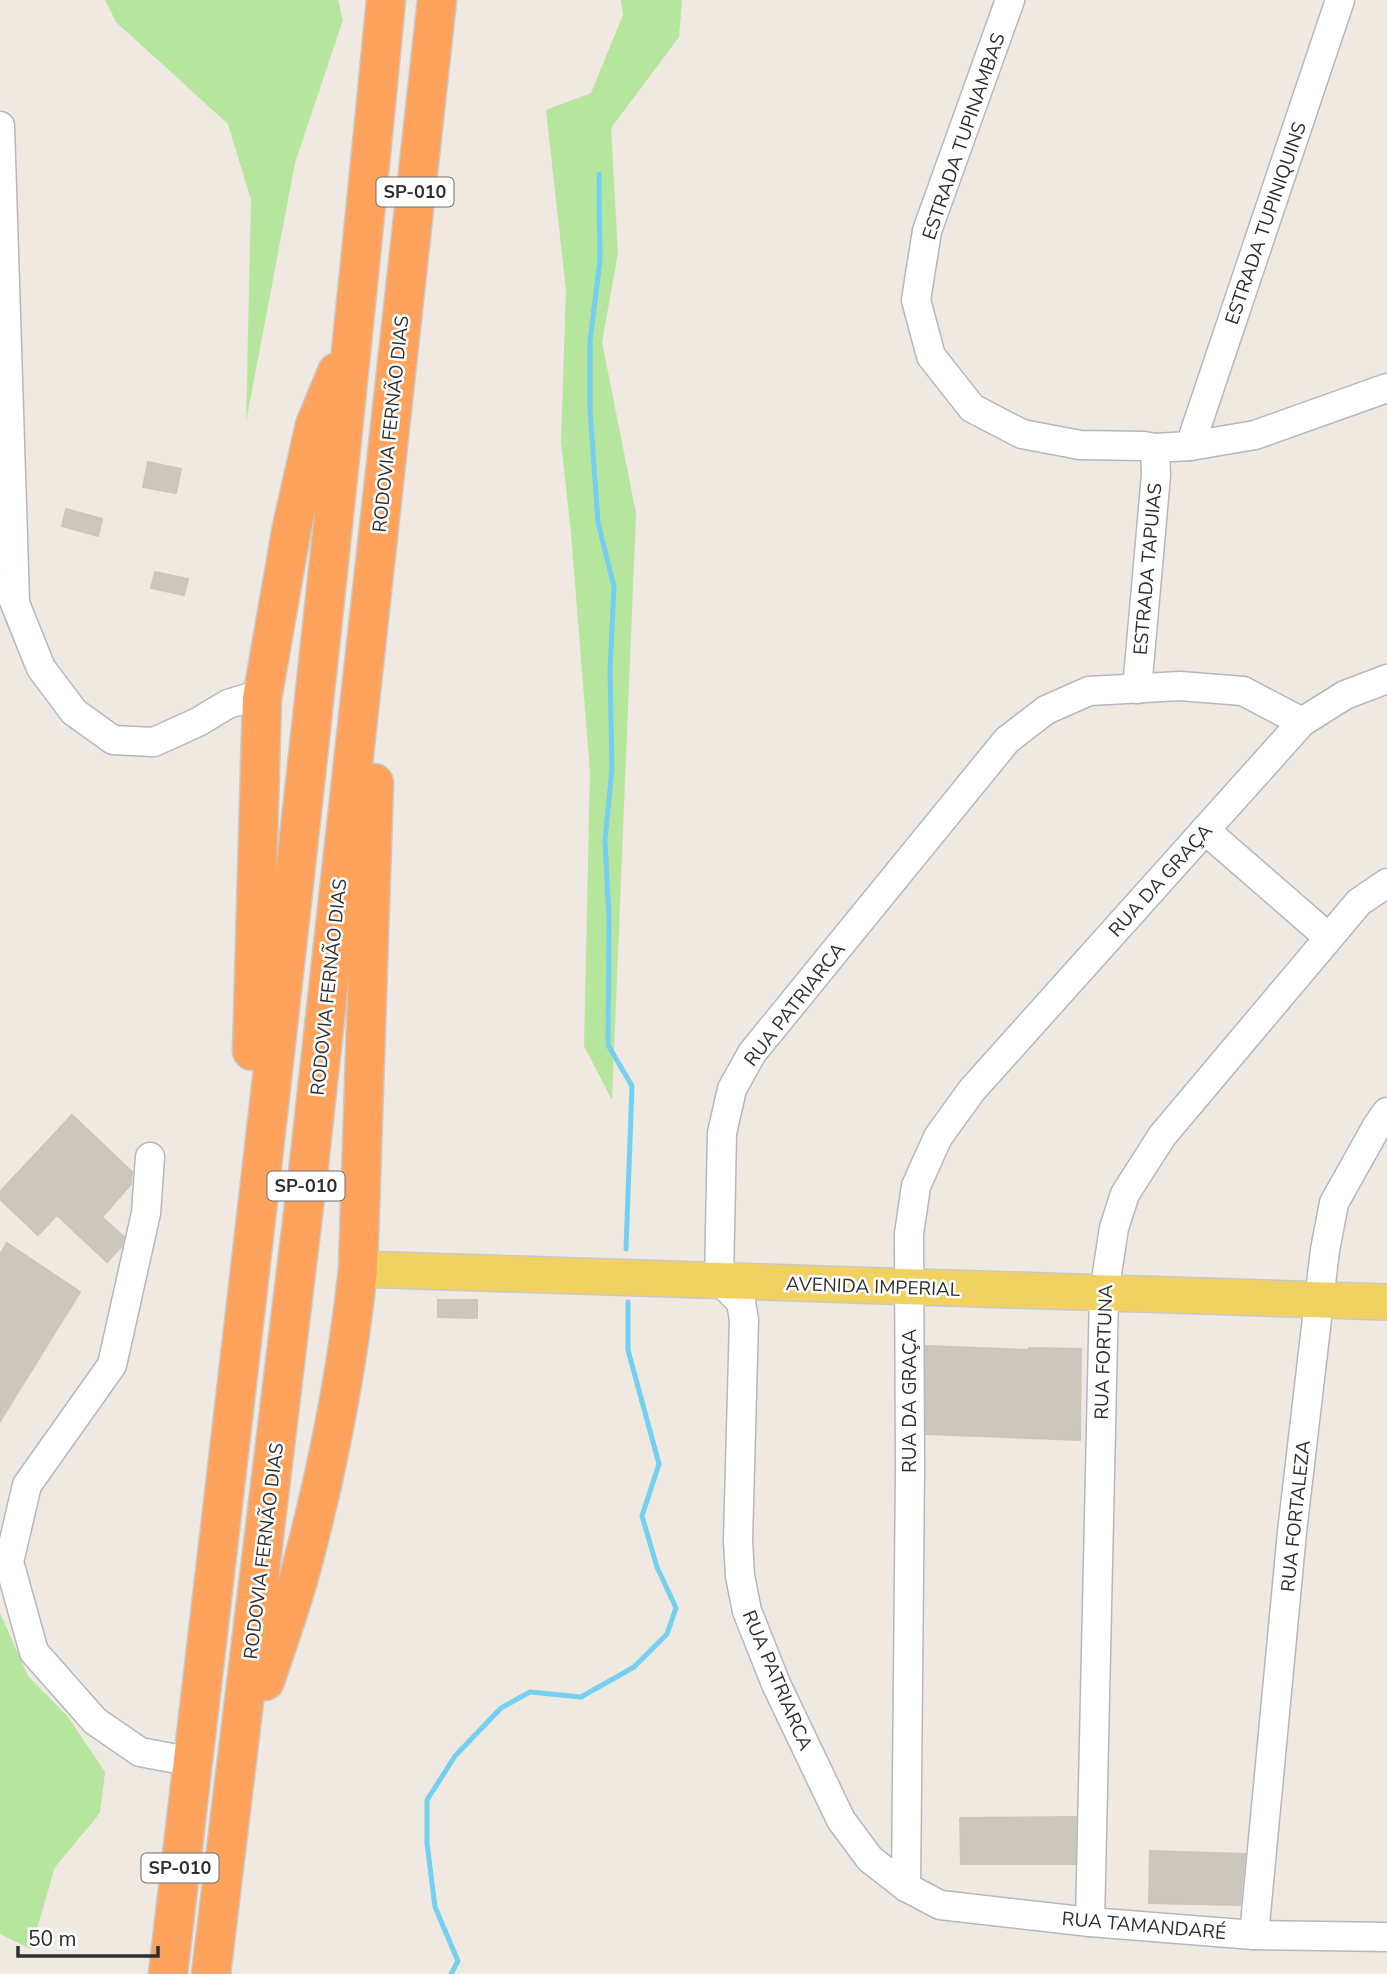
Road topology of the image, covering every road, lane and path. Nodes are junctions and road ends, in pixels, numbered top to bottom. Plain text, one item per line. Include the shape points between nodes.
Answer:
1 (386, 0) edge
2 (437, 0) edge
3 (1010, 0) edge
4 (1340, 0) edge
5 (0, 126) edge
6 (354, 331) junction
7 (1387, 388) edge
8 (1190, 446) junction
9 (1155, 448) junction
10 (0, 569) edge
11 (15, 601) junction
12 (370, 610) junction
13 (1387, 679) edge
14 (1137, 689) junction
15 (262, 699) junction
16 (1302, 722) junction
17 (1205, 830) junction
18 (1383, 895) edge
19 (1328, 937) junction
20 (1387, 1112) edge
21 (149, 1157) dead end
22 (250, 1261) junction
23 (358, 1269) junction
24 (719, 1280) junction
25 (909, 1287) junction
26 (1104, 1293) junction
27 (1318, 1301) junction
28 (1387, 1302) edge
29 (192, 1762) junction
30 (238, 1762) junction
31 (906, 1887) junction
32 (1090, 1922) junction
33 (1254, 1935) junction
34 (1387, 1937) edge
35 (168, 1974) edge
36 (211, 1974) edge

1 - 6 highway, SP-010
2 - 12 highway, RODOVIA FERNÃO DIAS / SP-010
3 - 9 street, ESTRADA TUPINAMBAS via 927,231 916,300 931,356 972,408 1022,434 1080,445
4 - 8 street, ESTRADA TUPINIQUINS
5 - 11 street
6 - 15 highway via 315,425
6 - 22 highway, SP-010
7 - 8 street via 1255,435
8 - 9 street, ESTRADA TUPINAMBAS
9 - 14 street, ESTRADA TAPUIAS
10 - 11 street
11 - 15 street via 41,668 74,712 113,740 154,743 228,704 250,697
12 - 23 highway via 375,749
12 - 30 highway, RODOVIA FERNÃO DIAS / SP-010
13 - 16 street via 1345,695
14 - 16 street, RUA PATRIARCA via 1180,686 1243,691
14 - 24 street, RUA PATRIARCA via 1088,691 1046,710 1007,740 752,1053 732,1089 722,1133
15 - 22 highway
16 - 17 street, RUA DA GRAÇA
17 - 19 street
17 - 25 street, RUA DA GRAÇA via 972,1090 938,1137 916,1186 909,1234
18 - 19 street, RUA FORTUNA via 1359,902
19 - 26 street, RUA FORTUNA via 1162,1136 1125,1194 1114,1228
20 - 27 street, RUA FORTALEZA via 1334,1203
21 - 29 street via 146,1213 112,1365 27,1485 9,1562 34,1652 95,1721 140,1752
22 - 29 highway, SP-010
23 - 24 main road, AVENIDA IMPERIAL
23 - 30 highway via 346,1367 313,1521
24 - 25 main road, AVENIDA IMPERIAL
24 - 31 street, RUA PATRIARCA via 741,1302 744,1320 738,1539 747,1611 841,1820 870,1859
25 - 26 main road, AVENIDA IMPERIAL
25 - 31 street, RUA DA GRAÇA
26 - 27 main road, AVENIDA IMPERIAL
26 - 32 street, RUA FORTUNA
27 - 28 main road, AVENIDA IMPERIAL
27 - 33 street, RUA FORTALEZA
29 - 35 highway, SP-010
30 - 36 highway, RODOVIA FERNÃO DIAS / SP-010
31 - 32 street, RUA TAMANDARÉ via 940,1905
32 - 33 street, RUA TAMANDARÉ
33 - 34 street, RUA TAMANDARÉ

